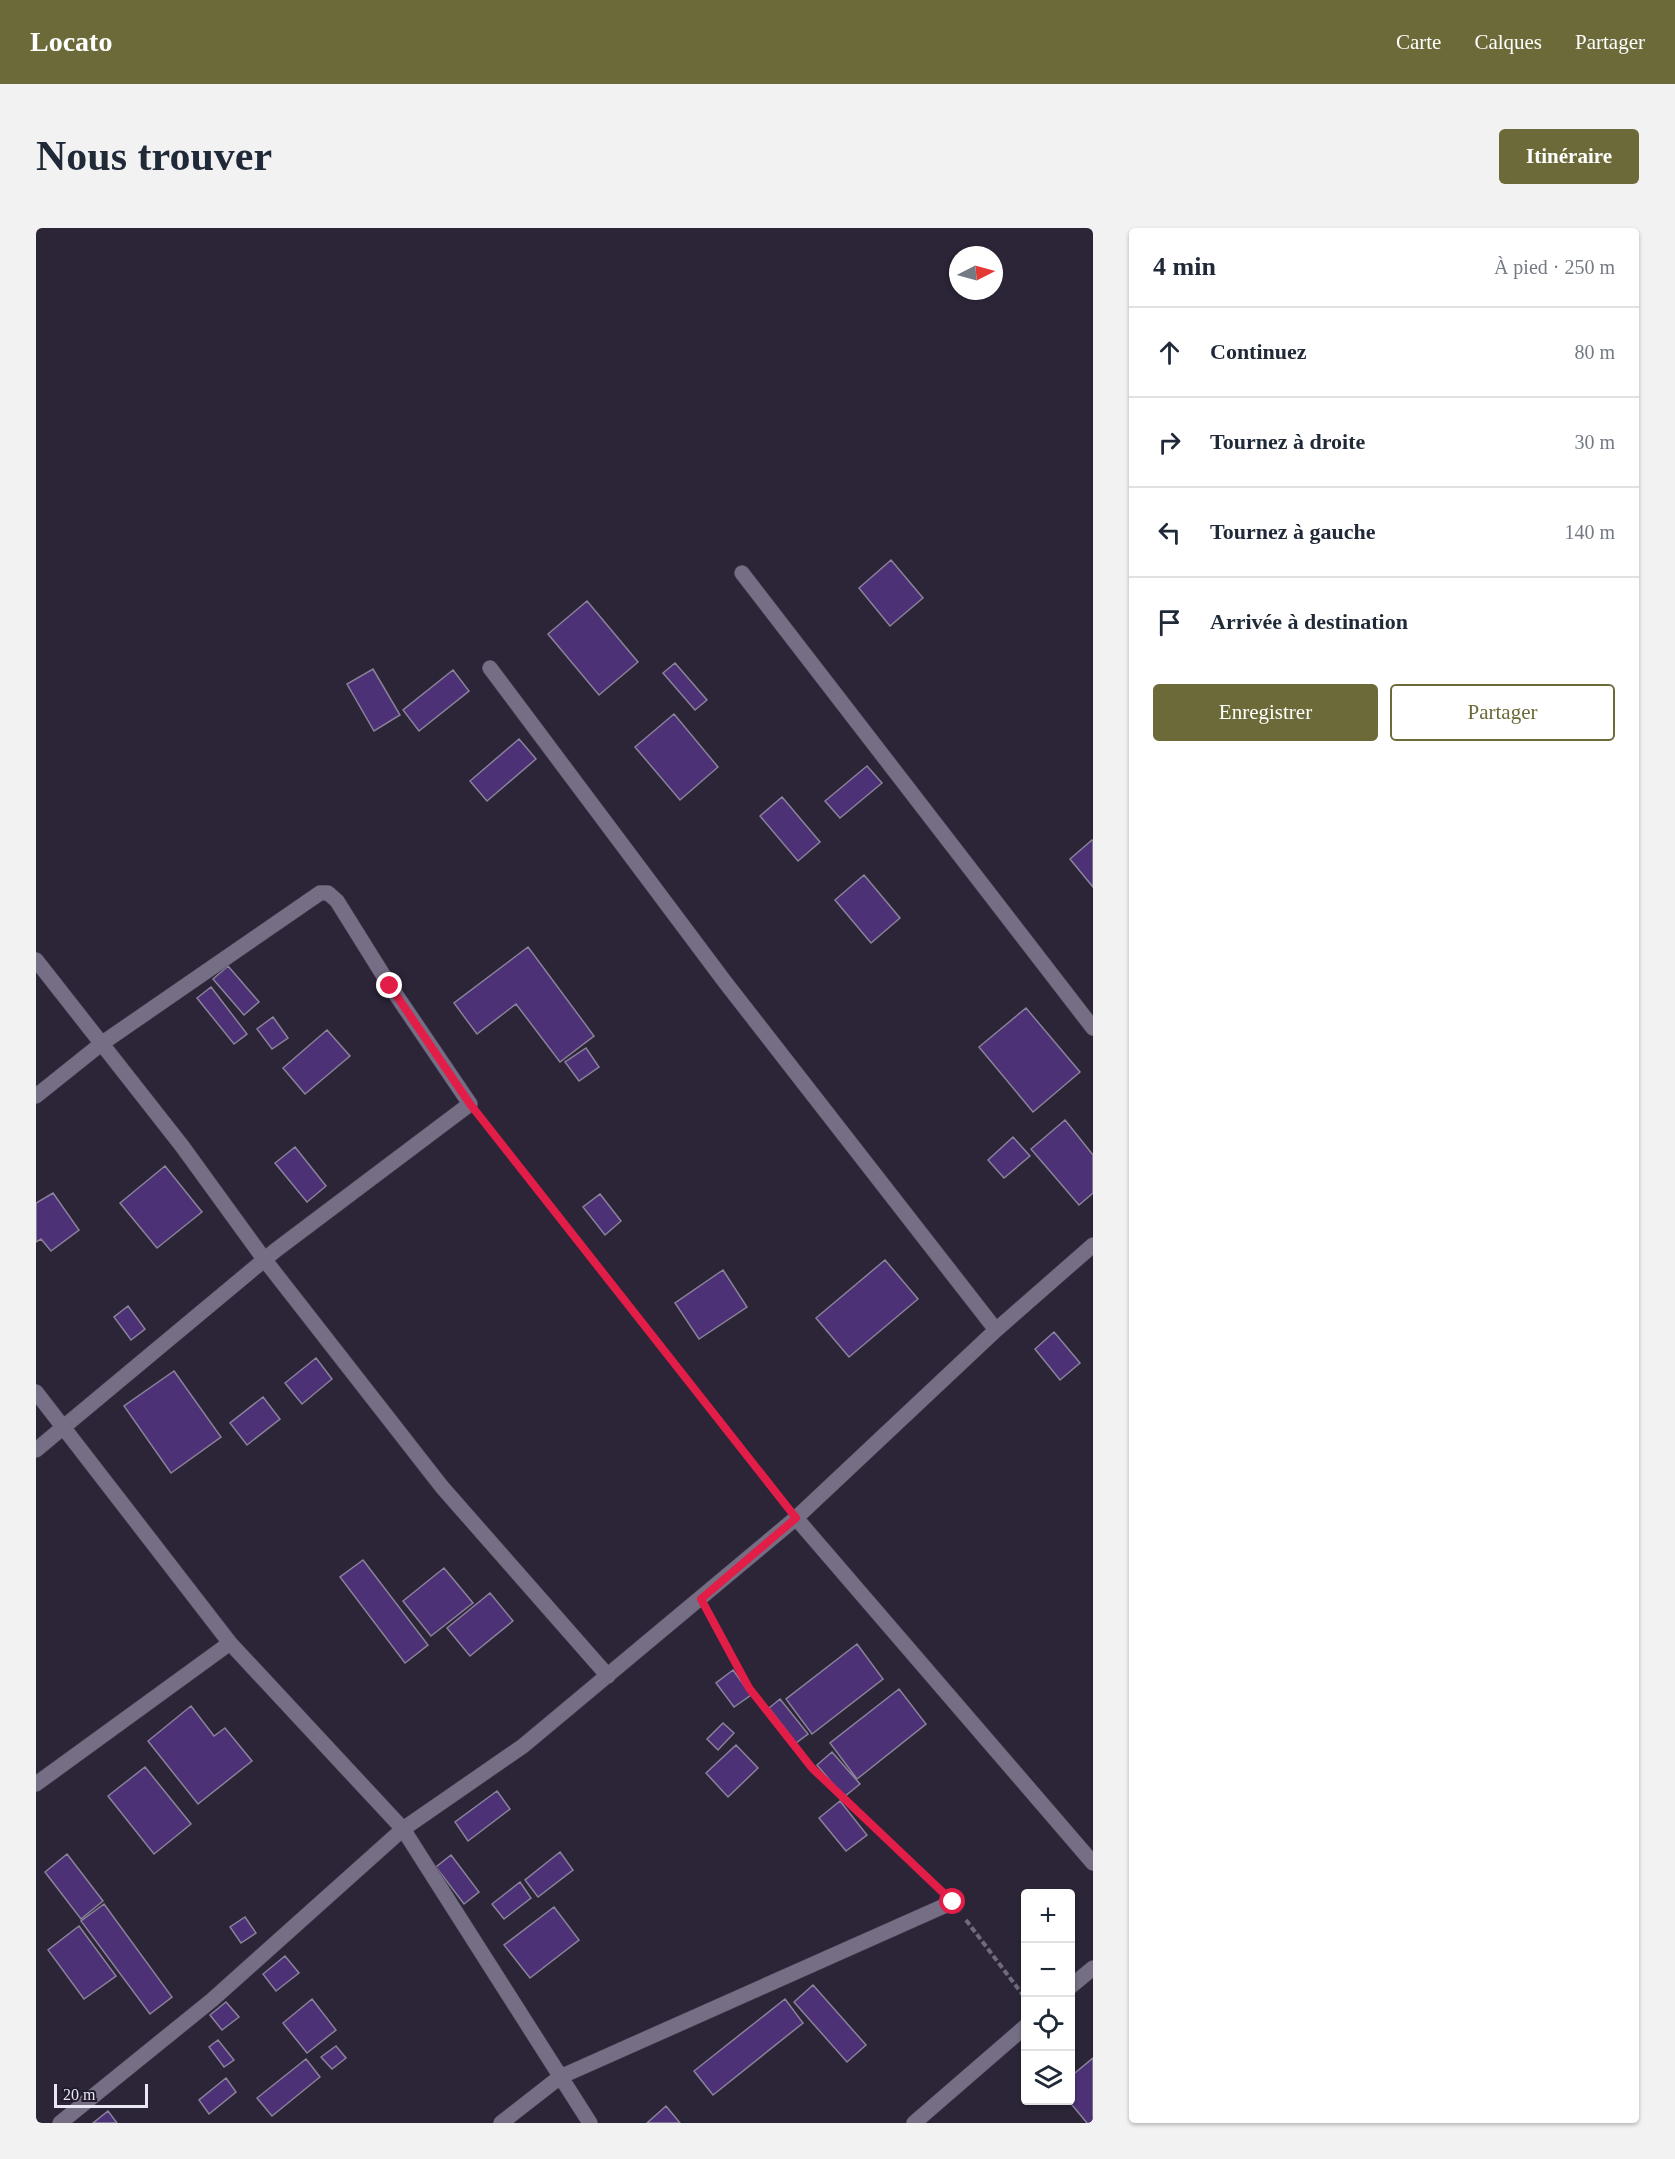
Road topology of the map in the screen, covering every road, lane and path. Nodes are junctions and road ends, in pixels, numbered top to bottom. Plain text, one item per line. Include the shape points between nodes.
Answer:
1 (742, 573) dead end
2 (490, 668) dead end
3 (36, 960) edge
4 (1093, 1028) edge
5 (101, 1044) junction
6 (36, 1096) edge
7 (470, 1104) junction
8 (1093, 1245) edge
9 (264, 1259) junction
10 (996, 1330) junction
11 (36, 1392) edge
12 (63, 1429) junction
13 (36, 1450) edge
14 (796, 1518) junction
15 (701, 1599) junction
16 (230, 1643) junction
17 (608, 1676) junction
18 (36, 1784) edge
19 (403, 1829) junction
20 (1093, 1863) edge
21 (953, 1902) junction
22 (1093, 1968) edge
23 (1075, 1984) edge
24 (1024, 1997) edge
25 (1021, 2030) edge
26 (560, 2077) junction
27 (60, 2123) edge
28 (501, 2123) edge
29 (590, 2123) edge
30 (914, 2123) edge

1 - 4 street
2 - 10 street via 725,982
3 - 5 street
5 - 6 street
5 - 7 street via 310,898 328,893 338,901
5 - 9 street
7 - 9 street
7 - 14 path
8 - 10 street
9 - 12 street
9 - 17 street via 442,1487
10 - 14 street
11 - 12 street
12 - 13 street
12 - 16 street
14 - 15 street
14 - 20 street
15 - 17 street
15 - 21 path via 749,1688 812,1768
16 - 18 street
16 - 19 street
17 - 19 street via 523,1746
19 - 26 street
19 - 27 street via 212,2000
21 - 24 path
21 - 26 street
22 - 23 street
25 - 30 street
26 - 28 street
26 - 29 street

